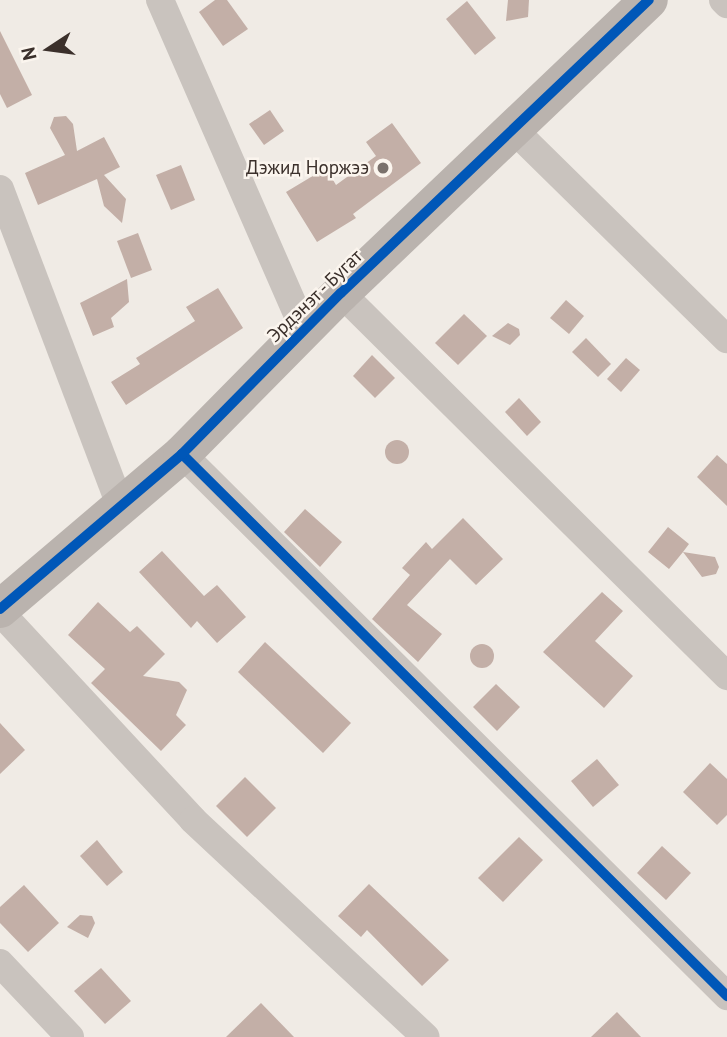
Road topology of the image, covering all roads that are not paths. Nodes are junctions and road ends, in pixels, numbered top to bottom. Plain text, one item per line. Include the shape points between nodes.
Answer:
1 (160, 0) edge
2 (649, 0) edge
3 (723, 0) edge
4 (727, 5) edge
5 (515, 131) junction
6 (0, 189) edge
7 (341, 293) junction
8 (304, 330) junction
9 (727, 338) edge
10 (181, 454) junction
11 (121, 507) junction
12 (0, 611) edge
13 (727, 676) edge
14 (0, 963) edge
15 (727, 996) edge
16 (70, 1037) edge
17 (426, 1037) edge

1 - 8 street
2 - 5 street, Эрдэнэт - Бугат
3 - 4 street
5 - 7 street, Эрдэнэт - Бугат
5 - 9 street
6 - 11 street
7 - 8 street, Эрдэнэт - Бугат
7 - 13 street
8 - 10 street, Эрдэнэт - Бугат
10 - 11 street, Эрдэнэт - Бугат
10 - 15 street
11 - 12 street, Эрдэнэт - Бугат
12 - 17 street via 193,820
14 - 16 street

